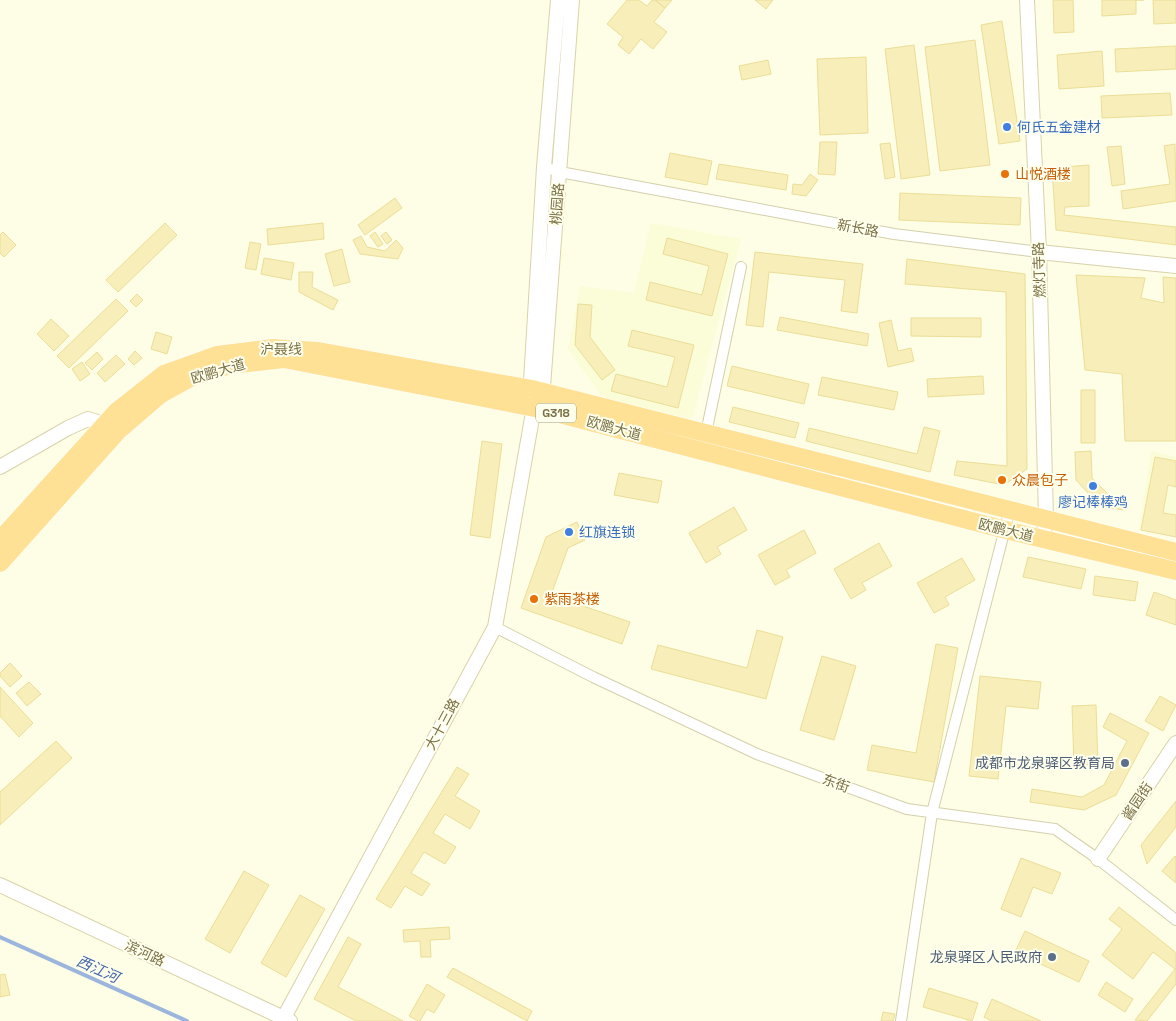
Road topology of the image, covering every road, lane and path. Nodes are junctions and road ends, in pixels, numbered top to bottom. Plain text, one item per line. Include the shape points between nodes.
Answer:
1 (558, 0) edge
2 (572, 0) edge
3 (1027, 0) edge
4 (544, 167) junction
5 (560, 172) junction
6 (1039, 252) junction
7 (1176, 266) edge
8 (741, 267) dead end
9 (536, 401) junction
10 (103, 424) junction
11 (706, 433) junction
12 (0, 468) edge
13 (1010, 510) junction
14 (1046, 518) junction
15 (1006, 530) junction
16 (1043, 539) junction
17 (0, 540) edge
18 (1176, 552) edge
19 (0, 563) edge
20 (1176, 571) edge
21 (495, 627) junction
22 (1176, 742) edge
23 (932, 813) junction
24 (1098, 859) junction
25 (0, 885) edge
26 (1176, 920) edge
27 (285, 1020) edge
28 (901, 1021) edge

1 - 4 street
2 - 5 street, 桃园路
3 - 6 street, 燃灯寺路
4 - 5 street, 新长路
4 - 9 street
5 - 6 street, 新长路 via 894,234
5 - 9 street, 桃园路
6 - 7 street, 新长路
6 - 14 street, 燃灯寺路
8 - 11 street
9 - 10 highway, 沪聂线 / G318 via 318,351 273,348 195,361 164,374
9 - 11 highway, 欧鹏大道 / G318
9 - 15 highway, 欧鹏大道 / G318
9 - 19 highway, 欧鹏大道 / G318 via 284,359 230,365 175,386 139,411
9 - 21 street, 大十三路
10 - 12 street via 88,419
10 - 17 highway, 沪聂线 / G318
11 - 13 highway, 欧鹏大道 / G318
13 - 14 highway, 欧鹏大道 / G318
13 - 15 street
14 - 16 street, 燃灯寺路
14 - 18 highway, 欧鹏大道 / G318
15 - 16 highway, 欧鹏大道 / G318
15 - 23 street
16 - 20 highway, 欧鹏大道 / G318
21 - 23 street, 东街 via 757,754 907,809
21 - 27 street, 大十三路
22 - 24 street, 酱园街
23 - 24 street, 东街 via 1055,829
23 - 28 street
24 - 26 street, 东街
25 - 27 street, 滨河路

